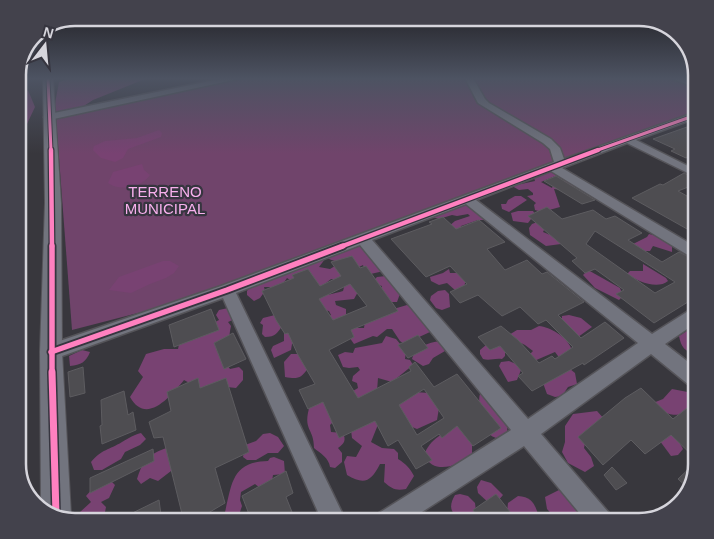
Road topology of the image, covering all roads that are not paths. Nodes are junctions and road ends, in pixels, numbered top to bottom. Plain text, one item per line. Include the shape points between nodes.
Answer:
1 (49, 103) edge
2 (116, 103) edge
3 (483, 103) edge
4 (49, 117) junction
5 (688, 118) edge
6 (628, 140) junction
7 (556, 166) junction
8 (688, 170) edge
9 (468, 200) junction
10 (363, 239) junction
11 (688, 248) edge
12 (227, 290) junction
13 (688, 320) edge
14 (651, 344) junction
15 (51, 352) junction
16 (688, 373) edge
17 (525, 433) junction
18 (56, 508) edge
19 (330, 513) edge
20 (401, 513) edge
21 (593, 513) edge

1 - 4 street
2 - 4 street
3 - 7 street via 547,141 555,148
4 - 15 street via 53,203
5 - 6 street
6 - 7 street
6 - 8 street
7 - 9 street
7 - 11 street
9 - 10 street
9 - 14 street
10 - 12 street
10 - 17 street
12 - 15 street
12 - 19 street
13 - 14 street
14 - 16 street
14 - 17 street
15 - 18 street
17 - 20 street
17 - 21 street

